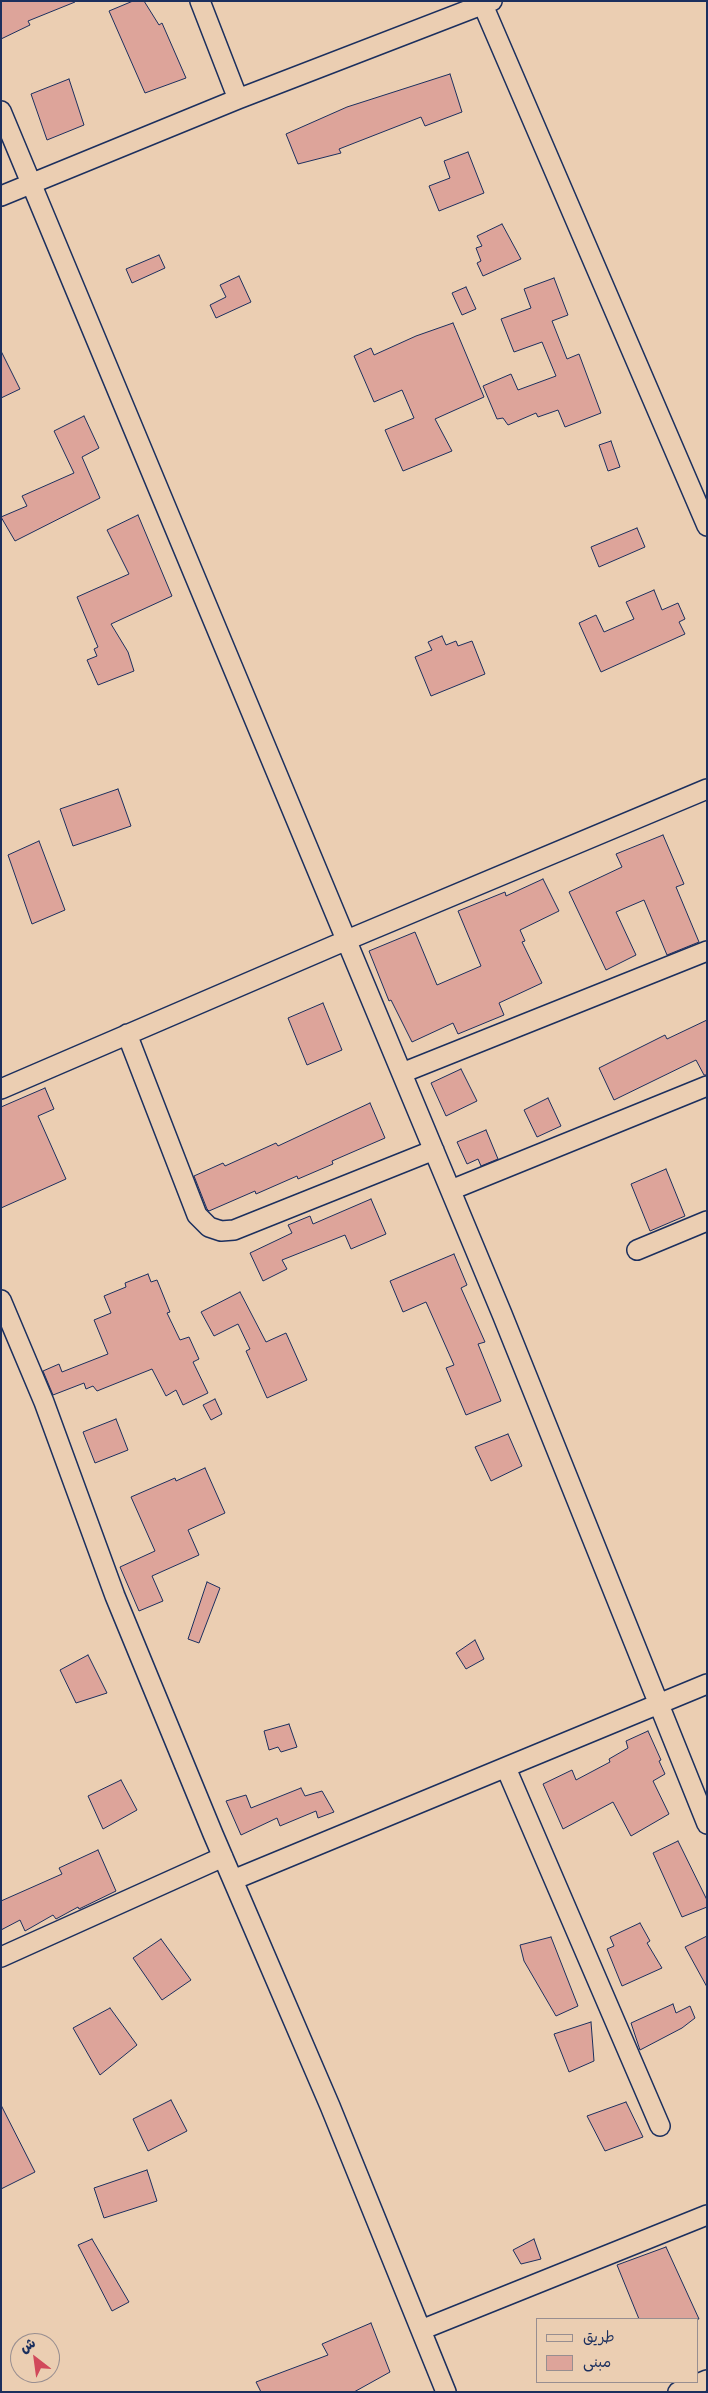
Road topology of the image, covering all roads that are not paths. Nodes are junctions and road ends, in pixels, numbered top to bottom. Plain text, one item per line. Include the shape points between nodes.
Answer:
1 (200, 1) edge
2 (487, 3) edge
3 (238, 98) junction
4 (1, 111) edge
5 (31, 185) junction
6 (1, 196) edge
7 (707, 526) edge
8 (707, 789) edge
9 (346, 940) junction
10 (707, 951) edge
11 (127, 1034) junction
12 (402, 1073) junction
13 (707, 1086) edge
14 (1, 1089) edge
15 (434, 1150) junction
16 (450, 1190) junction
17 (707, 1221) edge
18 (637, 1250) dead end
19 (1, 1300) edge
20 (707, 1684) edge
21 (659, 1705) junction
22 (506, 1768) junction
23 (707, 1824) edge
24 (223, 1857) junction
25 (233, 1880) junction
26 (1, 1957) edge
27 (660, 2126) dead end
28 (707, 2214) edge
29 (421, 2330) junction
30 (707, 2380) edge
31 (446, 2392) edge
32 (678, 2392) edge

1 - 3 street
2 - 3 street
2 - 7 street
3 - 5 street
4 - 5 street
5 - 6 street
5 - 9 street
8 - 9 street
9 - 11 street
9 - 12 street
10 - 12 street
11 - 14 street
11 - 15 street via 197,1215 209,1227 221,1232 234,1230
12 - 15 street
13 - 16 street
15 - 16 street
16 - 21 street
17 - 18 street
19 - 24 street via 44,1402 115,1596
20 - 21 street
21 - 22 street
21 - 23 street
22 - 25 street
22 - 27 street
24 - 25 street
24 - 26 street
25 - 29 street
28 - 29 street
29 - 31 street
30 - 32 street

